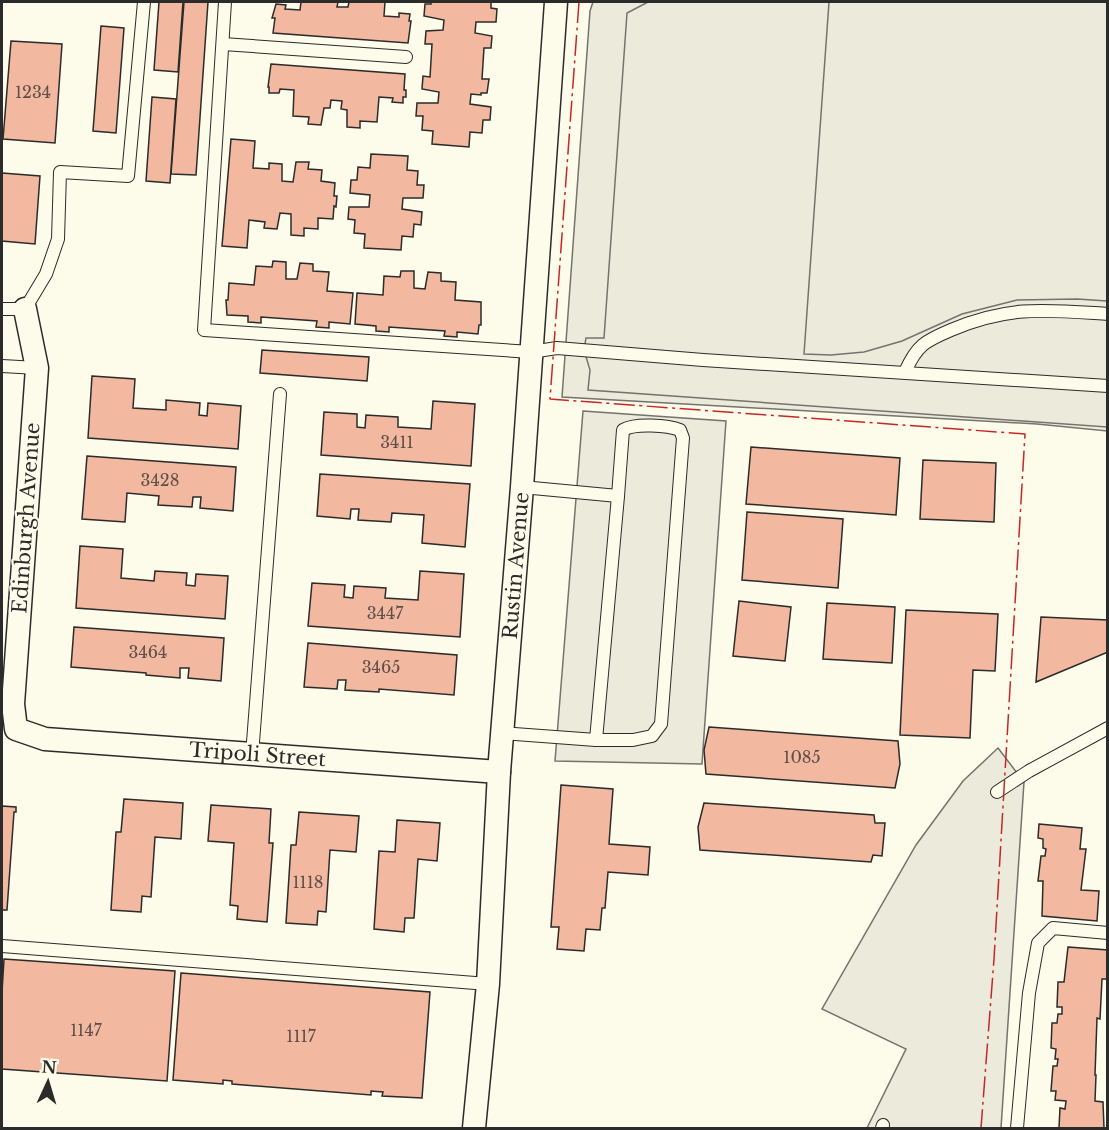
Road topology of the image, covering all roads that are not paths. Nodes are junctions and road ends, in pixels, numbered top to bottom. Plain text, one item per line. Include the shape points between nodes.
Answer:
1 (144, 2) edge
2 (225, 2) edge
3 (556, 2) edge
4 (223, 44) junction
5 (406, 57) dead end
6 (2, 309) edge
7 (25, 309) junction
8 (1107, 314) edge
9 (531, 352) junction
10 (2, 366) edge
11 (37, 368) junction
12 (905, 372) junction
13 (1107, 386) edge
14 (280, 393) dead end
15 (522, 487) junction
16 (618, 496) junction
17 (1107, 728) edge
18 (16, 729) joint
19 (502, 734) junction
20 (596, 740) junction
21 (252, 755) junction
22 (499, 772) junction
23 (997, 792) dead end
24 (1107, 933) edge
25 (2, 946) edge
26 (488, 984) junction
27 (474, 1128) edge
28 (1017, 1128) edge

1 - 7 lane via 128,176 60,172 58,239 46,274
2 - 4 lane
3 - 9 street, Rustin Avenue
4 - 5 lane
4 - 9 lane via 204,330
6 - 7 lane
7 - 11 street, Edinburgh Avenue
8 - 12 lane via 1040,309 1001,313 927,341 912,354
9 - 12 lane via 557,348
9 - 15 street, Rustin Avenue
10 - 11 lane
11 - 18 street, Edinburgh Avenue via 13,704
12 - 13 lane
14 - 21 lane
15 - 16 lane
15 - 19 street, Rustin Avenue
16 - 20 lane
16 - 20 lane via 623,430 629,426 680,430 683,438 661,724 652,736
17 - 23 lane
18 - 21 street, Tripoli Street via 45,739
19 - 20 lane
19 - 22 street, Rustin Avenue
21 - 22 street, Tripoli Street
22 - 26 street, Rustin Avenue
24 - 28 lane via 1053,928 1038,942 1029,993
25 - 26 lane
26 - 27 street, Rustin Avenue

